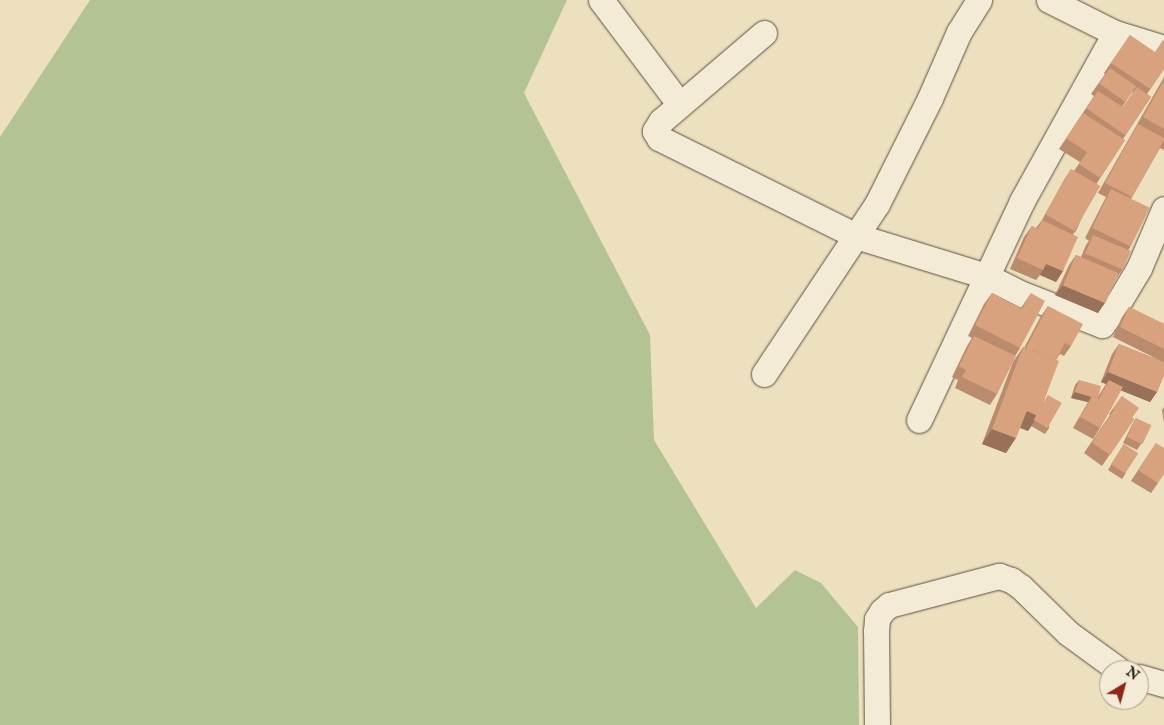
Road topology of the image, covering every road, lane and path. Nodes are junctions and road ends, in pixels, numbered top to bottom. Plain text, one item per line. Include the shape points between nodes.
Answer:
1 (601, 0) edge
2 (979, 0) edge
3 (1049, 0) edge
4 (764, 33) dead end
5 (1115, 34) junction
6 (1164, 48) edge
7 (680, 105) junction
8 (1164, 209) edge
9 (856, 236) junction
10 (986, 276) junction
11 (764, 374) dead end
12 (919, 420) dead end
13 (1105, 660) edge
14 (1149, 680) edge
15 (1164, 684) edge
16 (877, 725) edge

1 - 7 street
2 - 9 street via 959,32 877,204
3 - 5 street
4 - 7 street
5 - 6 street
5 - 10 street via 1022,201
7 - 9 street via 656,129 660,138
8 - 10 street via 1138,268 1102,325 1022,294
9 - 10 street
9 - 11 street
10 - 12 street
13 - 16 street via 1068,634 1022,588 999,576 889,605 877,619
14 - 15 street

